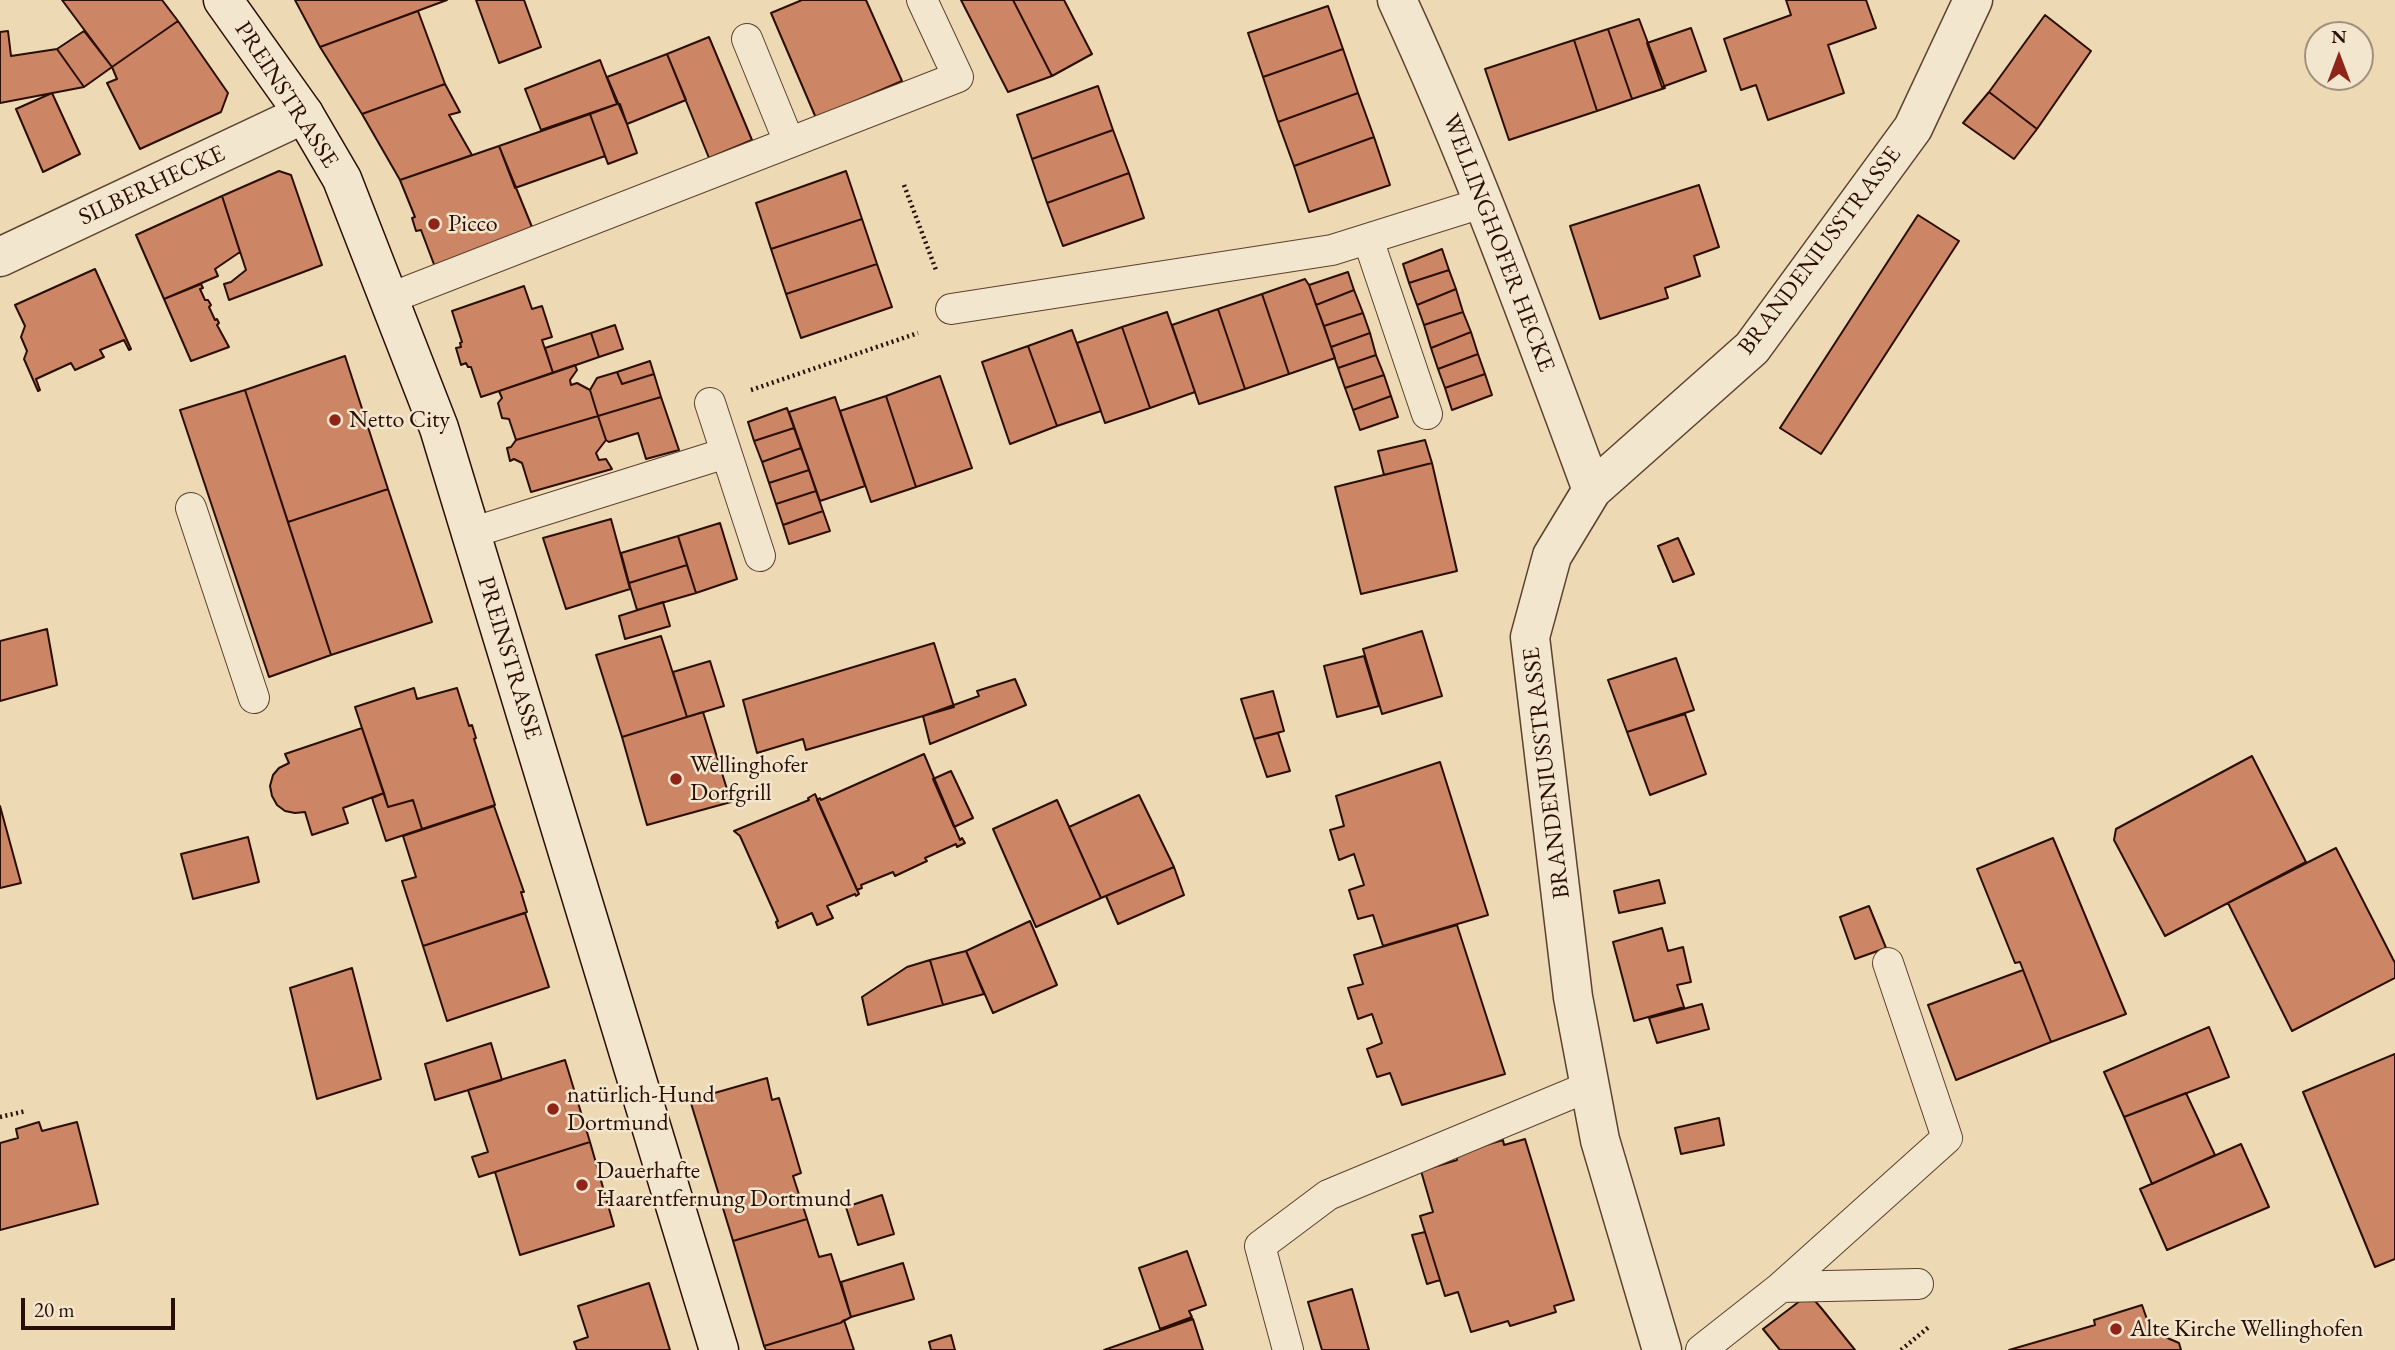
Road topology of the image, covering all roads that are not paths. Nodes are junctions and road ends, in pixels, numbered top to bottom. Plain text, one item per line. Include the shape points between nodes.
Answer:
1 (223, 0) edge
2 (922, 0) edge
3 (1397, 0) edge
4 (1973, 0) edge
5 (747, 38) dead end
6 (304, 114) junction
7 (789, 142) junction
8 (1485, 202) junction
9 (1368, 239) junction
10 (0, 257) edge
11 (388, 299) junction
12 (951, 309) road end
13 (710, 403) dead end
14 (1427, 414) dead end
15 (726, 453) junction
16 (1592, 490) junction
17 (191, 508) dead end
18 (471, 533) junction
19 (760, 556) dead end
20 (254, 698) dead end
21 (1888, 963) dead end
22 (1590, 1086) junction
23 (1918, 1284) dead end
24 (1782, 1287) junction
25 (719, 1350) edge
26 (1288, 1350) edge
27 (1662, 1350) edge
28 (1701, 1350) edge

1 - 6 street, PREINSTRASSE
2 - 7 lane via 958,77
3 - 8 street, WELLINGHOFER HECKE
4 - 16 street, BRANDENIUSSTRASSE via 1913,128 1752,348
5 - 7 lane
6 - 10 street, SILBERHECKE
6 - 11 street, PREINSTRASSE via 342,179
7 - 11 lane
8 - 9 lane
8 - 16 street, WELLINGHOFER HECKE
9 - 12 lane via 1332,250
9 - 14 lane
11 - 18 street, PREINSTRASSE via 439,428
13 - 15 lane
15 - 18 lane
15 - 19 lane
16 - 22 street, BRANDENIUSSTRASSE via 1552,556 1530,637 1573,997
17 - 20 lane
18 - 25 street, PREINSTRASSE
21 - 24 lane via 1947,1138
22 - 26 lane via 1328,1195 1260,1246
22 - 27 street, BRANDENIUSSTRASSE via 1600,1140
23 - 24 lane
24 - 28 lane

